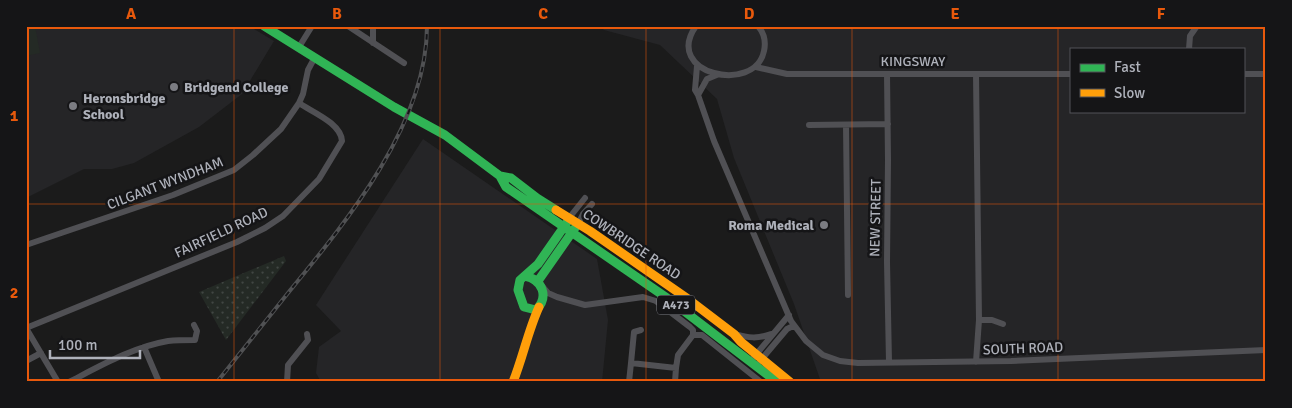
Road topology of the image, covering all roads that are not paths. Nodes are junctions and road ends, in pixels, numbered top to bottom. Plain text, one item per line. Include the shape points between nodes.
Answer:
1 (264, 26) edge
2 (312, 26) edge
3 (348, 26) edge
4 (373, 26) edge
5 (758, 26) edge
6 (1197, 26) edge
7 (695, 27) edge
8 (373, 43) junction
9 (300, 48) junction
10 (1189, 48) edge
11 (315, 57) junction
12 (404, 63) dead end
13 (697, 66) junction
14 (756, 67) junction
15 (720, 74) junction
16 (887, 74) junction
17 (976, 74) junction
18 (1070, 74) edge
19 (1244, 74) edge
20 (1266, 74) edge
21 (698, 95) junction
22 (299, 103) junction
23 (846, 124) junction
24 (888, 124) junction
25 (809, 125) dead end
26 (500, 176) junction
27 (585, 198) dead end
28 (592, 204) dead end
29 (587, 211) junction
30 (574, 221) junction
31 (564, 227) junction
32 (590, 231) junction
33 (572, 232) junction
34 (26, 246) edge
35 (525, 276) junction
36 (539, 282) junction
37 (848, 296) dead end
38 (557, 297) junction
39 (541, 304) junction
40 (526, 308) junction
41 (789, 315) junction
42 (979, 320) junction
43 (1003, 324) dead end
44 (194, 325) dead end
45 (793, 326) junction
46 (26, 328) edge
47 (530, 328) junction
48 (641, 330) dead end
49 (734, 334) junction
50 (772, 334) junction
51 (693, 335) junction
52 (310, 337) dead end
53 (144, 347) junction
54 (1266, 350) edge
55 (41, 353) junction
56 (756, 360) junction
57 (26, 361) edge
58 (889, 362) junction
59 (976, 362) junction
60 (521, 363) junction
61 (631, 363) junction
62 (676, 368) junction
63 (58, 382) edge
64 (69, 382) edge
65 (159, 382) edge
66 (287, 382) edge
67 (513, 382) edge
68 (521, 382) edge
69 (629, 382) edge
70 (675, 382) edge
71 (761, 382) edge
72 (777, 382) edge
73 (790, 382) edge

1 - 9 main road, COWBRIDGE ROAD / A473
2 - 9 street
3 - 8 street
4 - 8 street
5 - 14 street via 765,42 764,54
6 - 10 street via 1190,36
7 - 13 street via 689,48
8 - 12 street
9 - 11 main road, COWBRIDGE ROAD / A473
11 - 22 street, CILGANT WYNDHAM
11 - 26 main road, COWBRIDGE ROAD / A473 via 445,135
13 - 15 street
13 - 21 street via 694,90
14 - 15 street via 745,72
14 - 16 street, KINGSWAY via 787,74
15 - 21 street via 707,79
16 - 17 street, KINGSWAY
16 - 24 street, NEW STREET
17 - 18 street, KINGSWAY
17 - 42 street
19 - 20 street
21 - 41 street via 714,141
22 - 34 street, CILGANT WYNDHAM via 281,129 234,170 174,195
22 - 46 street, FAIRFIELD ROAD via 334,126 342,141 319,179 283,216 237,242
23 - 24 street
23 - 25 street
23 - 37 street
24 - 58 street, NEW STREET
26 - 30 main road, COWBRIDGE ROAD / A473 via 511,178
26 - 31 main road, COWBRIDGE ROAD / A473 via 506,186
27 - 30 street
28 - 29 street
29 - 30 street
29 - 32 street
30 - 31 main road
30 - 32 main road, COWBRIDGE ROAD / A473
30 - 33 main road
31 - 33 main road, COWBRIDGE ROAD / A473
31 - 35 main road via 538,264
32 - 49 main road, COWBRIDGE ROAD / A473
33 - 36 main road
33 - 56 main road, COWBRIDGE ROAD / A473
35 - 36 main road
35 - 40 main road via 520,280 518,290 521,303
36 - 38 street via 548,293
36 - 39 main road via 544,296
38 - 39 street
38 - 51 street via 591,306 650,298 690,326
39 - 40 main road via 536,310
39 - 47 main road
40 - 47 main road
41 - 45 street
41 - 50 street
42 - 43 street
42 - 59 street
44 - 53 street via 197,331 195,340 168,341
45 - 56 street
45 - 58 street, SOUTH ROAD via 823,355 858,363
46 - 55 street
47 - 60 main road
48 - 61 street via 634,332
49 - 50 street via 751,338
49 - 56 main road, COWBRIDGE ROAD / A473
50 - 56 street
51 - 62 street via 678,355
51 - 71 street via 702,335
52 - 66 street via 288,365
53 - 64 street
53 - 65 street
54 - 59 street, SOUTH ROAD
55 - 57 street
55 - 63 street
56 - 72 main road, COWBRIDGE ROAD / A473
56 - 73 main road, COWBRIDGE ROAD / A473
58 - 59 street, SOUTH ROAD
60 - 67 main road
60 - 68 main road
61 - 62 street
61 - 69 street
62 - 70 street

